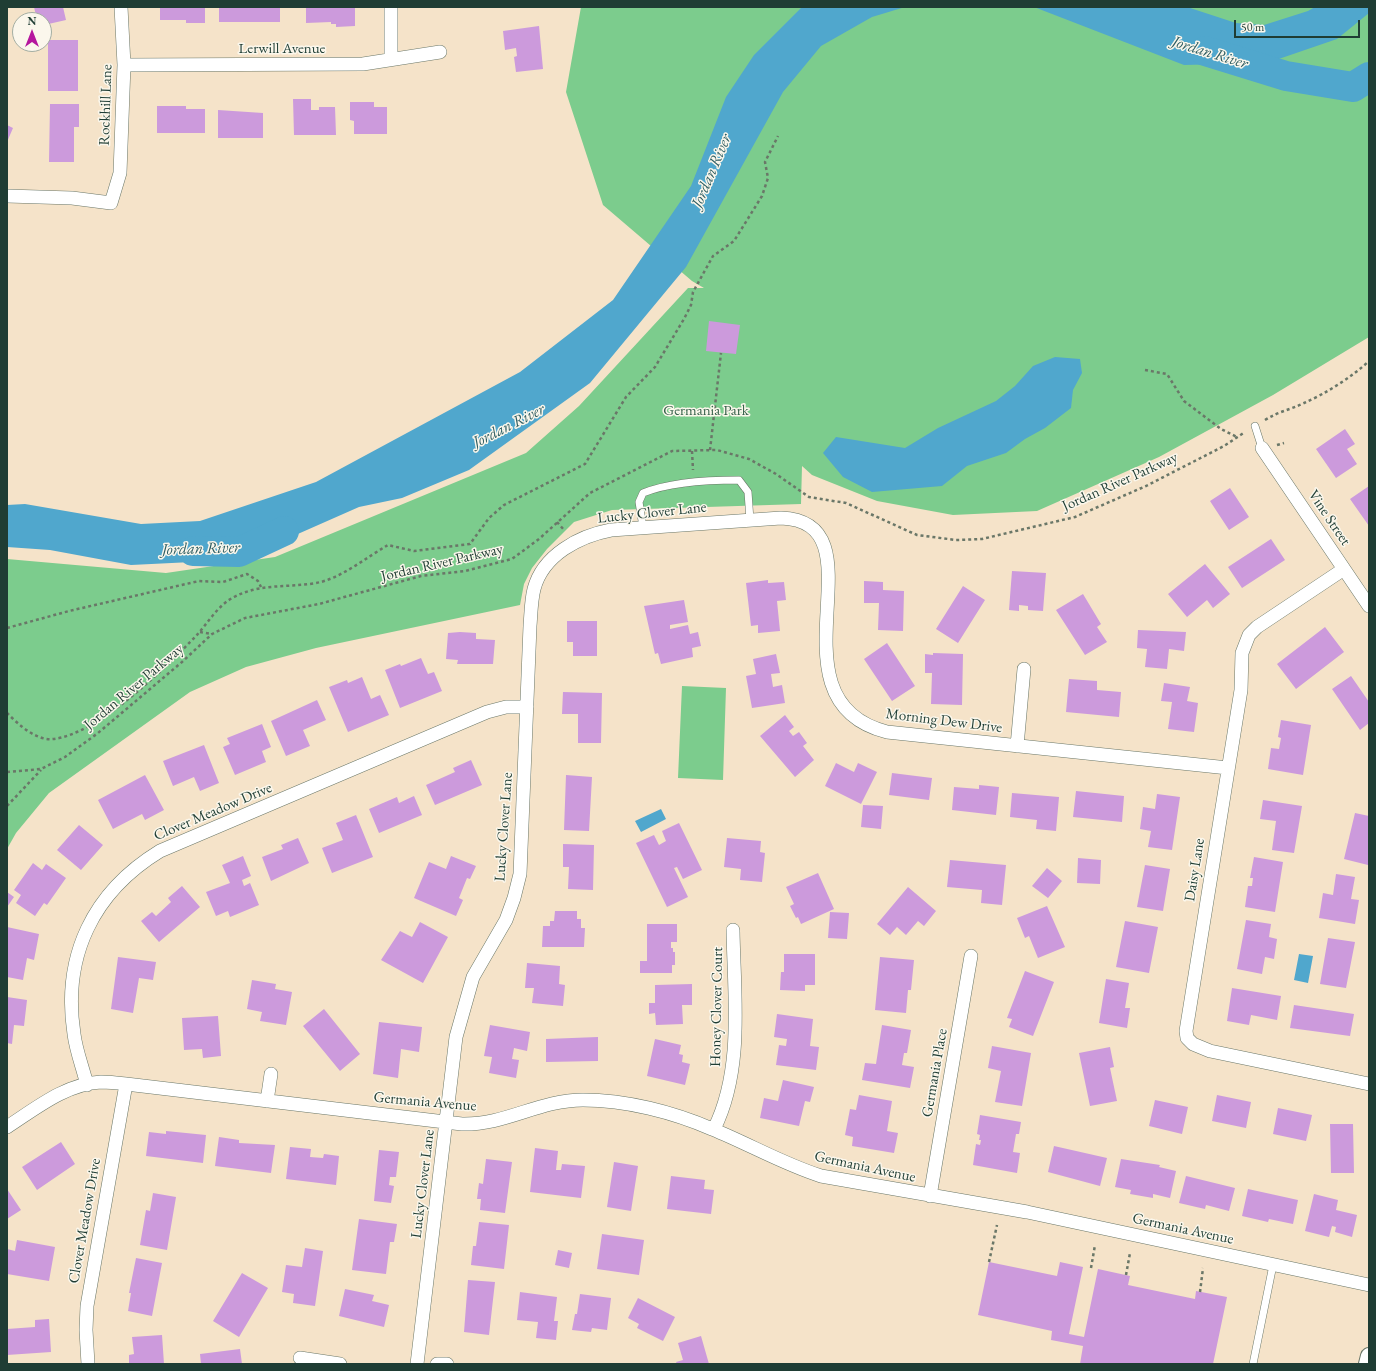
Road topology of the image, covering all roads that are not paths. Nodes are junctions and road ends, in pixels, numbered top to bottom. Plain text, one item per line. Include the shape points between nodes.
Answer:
1 (121, 7) edge
2 (391, 7) edge
3 (440, 52) dead end
4 (391, 58) junction
5 (124, 65) junction
6 (7, 196) edge
7 (1254, 426) road end
8 (1262, 448) joint
9 (750, 520) junction
10 (796, 520) joint
11 (642, 527) junction
12 (1344, 569) junction
13 (1369, 606) edge
14 (1024, 669) dead end
15 (527, 707) junction
16 (1017, 746) junction
17 (1228, 768) junction
18 (733, 930) dead end
19 (971, 956) dead end
20 (271, 1074) dead end
21 (87, 1084) junction
22 (126, 1084) junction
23 (1369, 1084) edge
24 (267, 1101) junction
25 (447, 1122) junction
26 (7, 1127) edge
27 (714, 1129) junction
28 (930, 1196) junction
29 (1273, 1265) junction
30 (1369, 1285) edge
31 (1369, 1356) edge
32 (300, 1358) dead end
33 (88, 1364) edge
34 (340, 1364) edge
35 (417, 1364) edge
36 (437, 1364) edge
37 (447, 1364) edge
38 (1253, 1364) edge
39 (1367, 1364) edge

1 - 5 street, Rockhill Lane
2 - 4 street
3 - 4 street, Lerwill Avenue
4 - 5 street, Lerwill Avenue via 363,64
5 - 6 street, Rockhill Lane via 120,173 111,203 72,198
7 - 8 lane
8 - 12 street, Vine Street
9 - 10 street, Lucky Clover Lane
9 - 11 street, Lucky Clover Lane
9 - 11 lane via 748,492 739,480 658,487 643,493 639,502
10 - 16 street, Morning Dew Drive via 817,533 826,550 827,670 833,691 845,708 869,726 887,732
11 - 15 street, Lucky Clover Lane via 586,536 564,548 539,577 534,589 532,606
12 - 13 street, Vine Street
12 - 17 street, Daisy Lane via 1257,627 1249,635 1242,653 1241,690
14 - 16 street
15 - 21 street, Clover Meadow Drive via 506,707 487,712 160,851 133,870 94,914 75,965 72,1023
15 - 25 street, Lucky Clover Lane via 522,844 517,886 506,920 478,967 465,1000 456,1037
16 - 17 street, Morning Dew Drive
17 - 23 street, Daisy Lane via 1187,1014 1187,1038 1193,1044 1210,1051
18 - 27 street, Honey Clover Court via 733,1070 725,1104
19 - 28 street, Germania Place
20 - 24 street
21 - 22 street, Germania Avenue
21 - 26 street, Germania Avenue via 59,1095
22 - 24 street, Germania Avenue
22 - 33 street, Clover Meadow Drive via 87,1306
24 - 25 street, Germania Avenue
25 - 27 street, Germania Avenue via 490,1122 550,1103 585,1100 645,1108 686,1118
25 - 35 street, Lucky Clover Lane
27 - 28 street, Germania Avenue via 788,1164 821,1176
28 - 29 street, Germania Avenue via 1027,1212
29 - 30 street, Germania Avenue
29 - 38 lane
31 - 39 street
32 - 34 street
36 - 37 street

